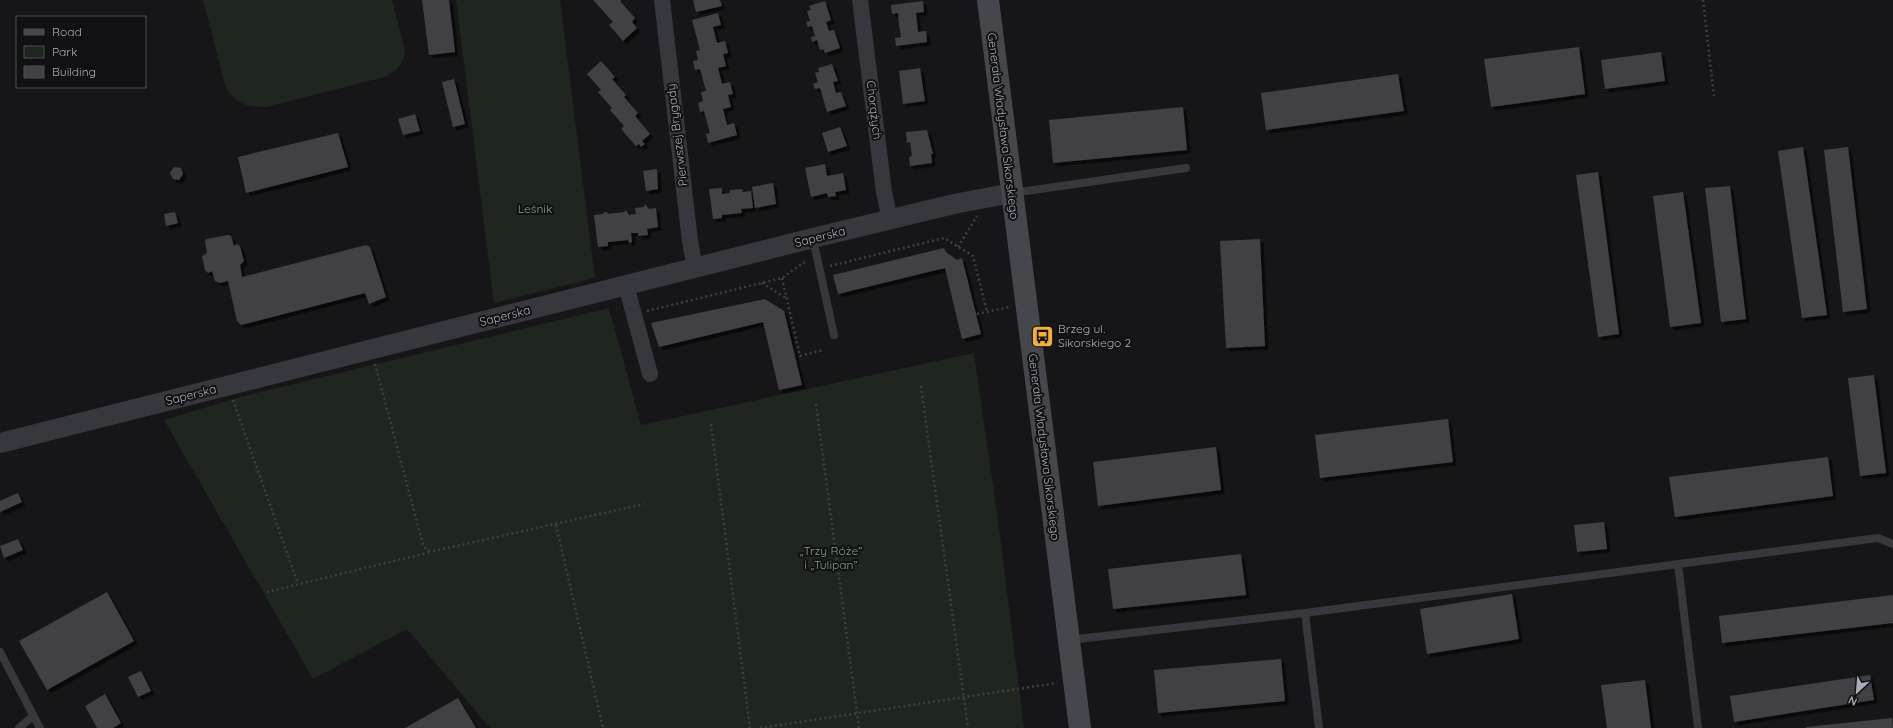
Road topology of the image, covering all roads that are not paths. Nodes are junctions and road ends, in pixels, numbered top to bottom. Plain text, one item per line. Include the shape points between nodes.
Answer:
1 (662, 0) edge
2 (860, 0) edge
3 (988, 0) edge
4 (1186, 168) dead end
5 (1012, 193) junction
6 (890, 220) junction
7 (813, 238) junction
8 (695, 269) junction
9 (626, 285) junction
10 (834, 335) dead end
11 (650, 374) dead end
12 (0, 443) edge
13 (1893, 544) edge
14 (1678, 564) junction
15 (1305, 613) junction
16 (1068, 640) junction
17 (0, 652) edge
18 (33, 716) junction
19 (19, 728) edge
20 (40, 728) edge
21 (1080, 728) edge
22 (1319, 728) edge
23 (1698, 728) edge

1 - 8 street, Pierwszej Brygady
2 - 6 street, Chorążych via 884,192
3 - 5 main road, Generała Władysława Sikorskiego
4 - 5 lane
5 - 6 street, Saperska
5 - 16 main road, Generała Władysława Sikorskiego
6 - 7 street, Saperska
7 - 8 street, Saperska
7 - 10 lane
8 - 9 street, Saperska
9 - 11 street
9 - 12 street, Saperska
13 - 14 lane via 1878,538
14 - 15 lane
14 - 23 lane
15 - 16 lane
15 - 22 lane
16 - 21 main road, Generała Władysława Sikorskiego
17 - 18 lane
18 - 19 lane
18 - 20 lane

